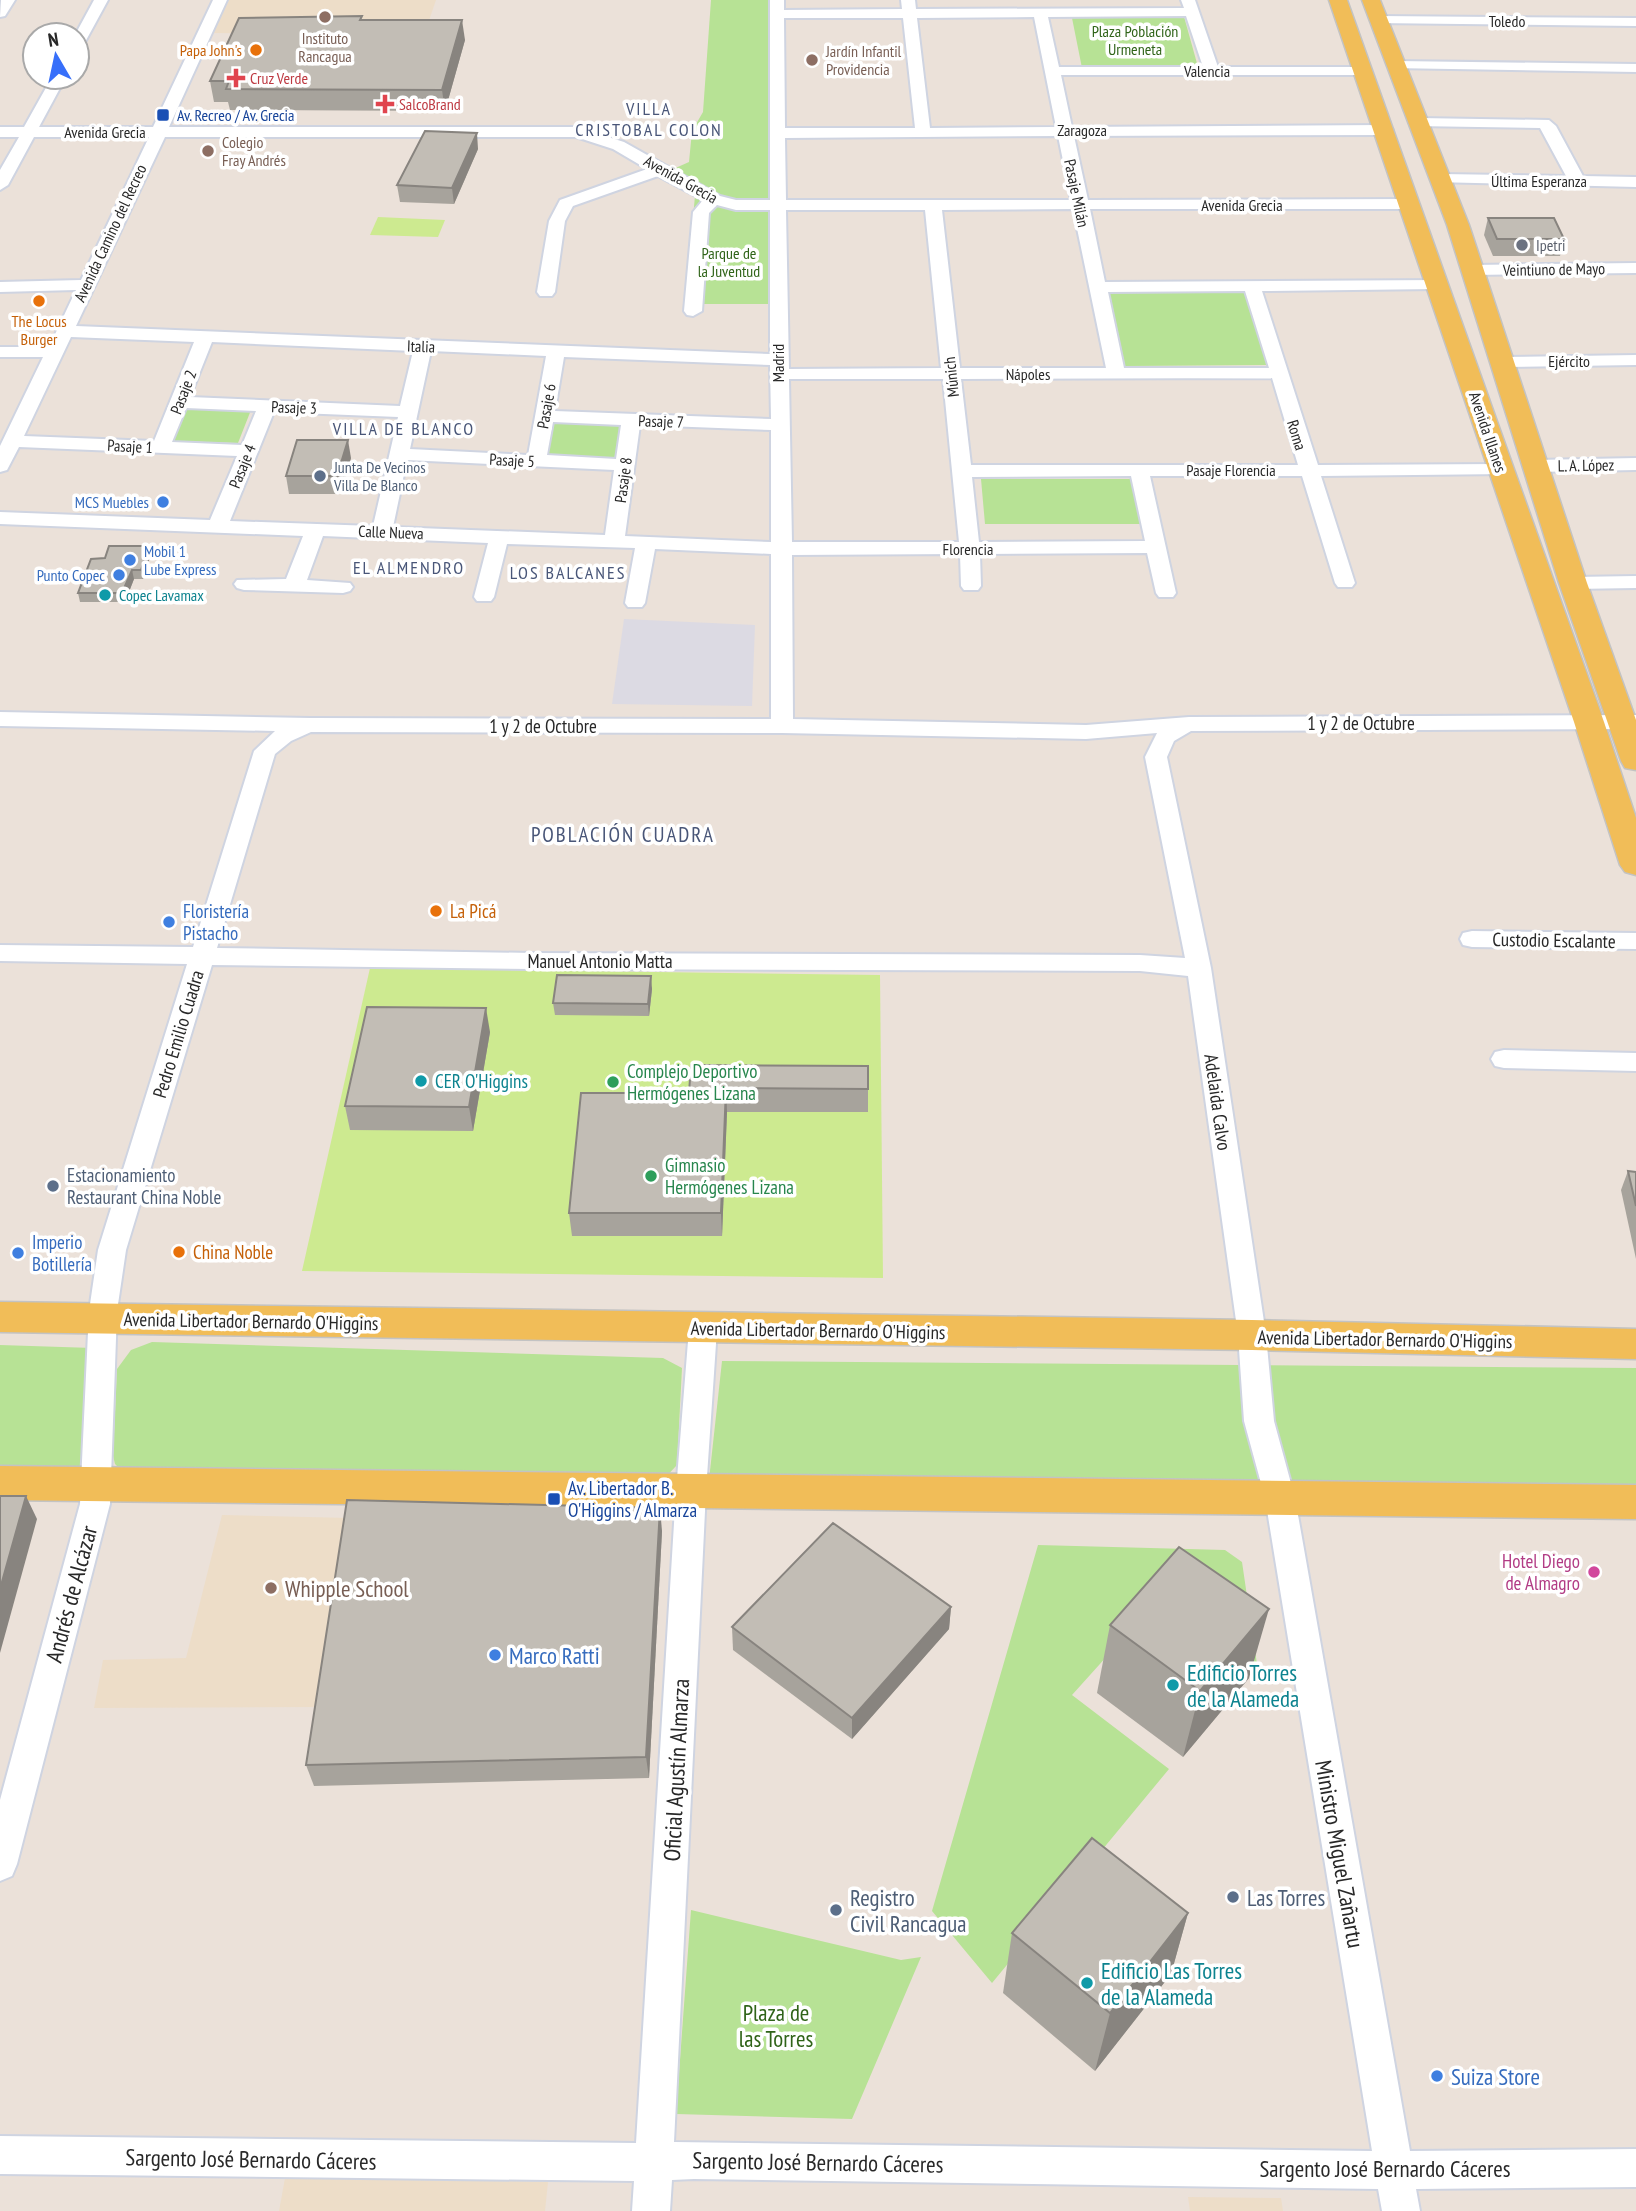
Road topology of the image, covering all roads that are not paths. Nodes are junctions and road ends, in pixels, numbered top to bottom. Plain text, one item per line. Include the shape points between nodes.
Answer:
1 (8, 0) edge
2 (101, 0) edge
3 (220, 0) edge
4 (1338, 0) edge
5 (1371, 0) edge
6 (1190, 6) edge
7 (777, 7) edge
8 (909, 7) edge
9 (1040, 12) junction
10 (0, 13) edge
11 (1379, 20) junction
12 (90, 21) edge
13 (1636, 22) edge
14 (1396, 65) junction
15 (1636, 68) edge
16 (1051, 71) junction
17 (1212, 71) junction
18 (1363, 71) junction
19 (51, 91) edge
20 (1420, 127) junction
21 (1064, 130) junction
22 (1385, 130) junction
23 (923, 131) junction
24 (0, 132) edge
25 (28, 132) junction
26 (158, 132) junction
27 (778, 133) junction
28 (1394, 160) junction
29 (661, 169) junction
30 (1441, 179) junction
31 (1577, 181) junction
32 (1636, 182) edge
33 (0, 185) edge
34 (712, 200) junction
35 (1410, 204) junction
36 (933, 205) junction
37 (778, 206) junction
38 (1080, 206) junction
39 (1458, 225) junction
40 (1427, 256) junction
41 (1470, 262) junction
42 (1636, 268) edge
43 (1437, 284) junction
44 (87, 285) junction
45 (1252, 285) junction
46 (0, 287) edge
47 (1097, 287) junction
48 (546, 292) dead end
49 (692, 311) dead end
50 (64, 331) junction
51 (205, 337) junction
52 (423, 346) junction
53 (556, 351) junction
54 (0, 352) edge
55 (54, 352) junction
56 (1636, 360) edge
57 (1502, 362) junction
58 (778, 367) junction
59 (1116, 373) junction
60 (1278, 373) junction
61 (951, 374) junction
62 (180, 402) junction
63 (267, 406) junction
64 (408, 412) junction
65 (544, 416) junction
66 (631, 419) junction
67 (778, 425) junction
68 (12, 441) junction
69 (161, 447) junction
70 (248, 451) junction
71 (399, 454) junction
72 (536, 462) junction
73 (1636, 464) edge
74 (625, 465) junction
75 (0, 466) edge
76 (1535, 466) junction
77 (1139, 470) junction
78 (1308, 470) junction
79 (1501, 470) junction
80 (961, 471) junction
81 (0, 518) edge
82 (218, 526) junction
83 (315, 530) junction
84 (382, 532) junction
85 (499, 537) junction
86 (614, 541) junction
87 (646, 542) junction
88 (782, 547) junction
89 (1154, 547) junction
90 (970, 550) junction
91 (1636, 582) edge
92 (1345, 583) dead end
93 (1573, 583) junction
94 (244, 584) dead end
95 (294, 586) junction
96 (971, 586) dead end
97 (343, 587) dead end
98 (1166, 593) dead end
99 (484, 597) dead end
100 (635, 603) dead end
101 (0, 719) edge
102 (1589, 722) junction
103 (1630, 722) edge
104 (239, 723) junction
105 (1189, 724) junction
106 (310, 725) junction
107 (782, 726) junction
108 (1086, 732) junction
109 (265, 751) junction
110 (1156, 757) junction
111 (1636, 761) edge
112 (1636, 865) edge
113 (1472, 939) dead end
114 (1636, 942) edge
115 (0, 953) edge
116 (202, 957) junction
117 (1199, 968) junction
118 (1504, 1059) dead end
119 (1636, 1062) edge
120 (0, 1317) edge
121 (104, 1319) junction
122 (703, 1329) junction
123 (1252, 1335) junction
124 (1636, 1344) edge
125 (0, 1483) edge
126 (97, 1485) junction
127 (691, 1491) junction
128 (1280, 1498) junction
129 (1636, 1502) edge
130 (0, 1864) edge
131 (0, 2155) edge
132 (654, 2161) junction
133 (1636, 2168) edge
134 (1394, 2170) junction
135 (651, 2211) edge
136 (1401, 2211) edge

1 - 10 street
2 - 12 street
3 - 26 street, Avenida Camino del Recreo
4 - 18 main road, Avenida Illanes
5 - 11 main road, Avenida Illanes
6 - 9 street
6 - 17 street
7 - 8 street
7 - 27 street, Madrid
8 - 9 street
8 - 23 street
9 - 16 street, Pasaje Milán
11 - 13 street, Toledo via 1535,16
11 - 14 main road, Avenida Illanes
14 - 15 street
14 - 20 main road, Avenida Illanes
16 - 17 street, Valencia
16 - 21 street, Pasaje Milán
17 - 18 street, Valencia
18 - 22 main road, Avenida Illanes
19 - 25 street
20 - 22 main road
20 - 30 main road, Avenida Illanes
20 - 31 street via 1547,124
21 - 22 street, Zaragoza
21 - 23 street, Zaragoza
21 - 38 street, Pasaje Milán
22 - 28 main road, Avenida Illanes
23 - 27 street, Zaragoza
24 - 25 street, Avenida Grecia
25 - 26 street, Avenida Grecia
25 - 33 street
26 - 29 street, Avenida Grecia via 576,132 617,143
26 - 44 street, Avenida Camino del Recreo
27 - 37 street, Madrid
28 - 30 main road via 1422,176
28 - 35 main road, Avenida Illanes
29 - 34 street, Avenida Grecia
29 - 48 street via 566,203 557,221
30 - 31 street, Última Esperanza
30 - 39 main road, Avenida Illanes
31 - 32 street, Última Esperanza
34 - 37 street, Avenida Grecia
34 - 49 street via 701,212
35 - 38 street, Avenida Grecia
35 - 39 main road
35 - 40 main road, Avenida Illanes
36 - 37 street, Avenida Grecia
36 - 38 street, Avenida Grecia
36 - 61 street, Múnich
37 - 58 street, Madrid
38 - 47 street, Pasaje Milán
39 - 41 main road, Avenida Illanes
40 - 41 main road
40 - 43 main road, Avenida Illanes
41 - 42 street, Veintiuno de Mayo
41 - 57 main road, Avenida Illanes
43 - 45 street
43 - 79 main road, Avenida Illanes
44 - 46 street
44 - 50 street, Avenida Camino del Recreo
45 - 47 street
45 - 60 street, Roma
47 - 59 street, Pasaje Milán
50 - 51 street, Italia
50 - 55 street, Avenida Camino del Recreo
51 - 52 street, Italia
51 - 62 street, Pasaje 2
52 - 53 street, Italia
52 - 64 street
53 - 58 street, Italia
53 - 65 street, Pasaje 6
54 - 55 street
55 - 68 street, Avenida Camino del Recreo
56 - 57 street, Ejército
57 - 76 main road, Avenida Illanes
58 - 61 street, Nápoles
58 - 67 street, Madrid
59 - 60 street, Nápoles
59 - 61 street, Nápoles
60 - 78 street, Roma
61 - 80 street, Múnich
62 - 63 street, Pasaje 3
62 - 69 street, Pasaje 2
63 - 64 street, Pasaje 3
63 - 70 street, Pasaje 4
64 - 71 street
65 - 66 street, Pasaje 7
65 - 72 street, Pasaje 6
66 - 67 street, Pasaje 7
66 - 74 street, Pasaje 8
67 - 88 street, Madrid
68 - 69 street, Pasaje 1
68 - 75 street, Avenida Camino del Recreo
69 - 70 street, Pasaje 1
70 - 82 street, Pasaje 4
71 - 72 street, Pasaje 5
71 - 84 street
72 - 74 street, Pasaje 5
73 - 76 street, L. A. López
74 - 86 street, Pasaje 8
76 - 93 main road, Avenida Illanes
77 - 78 street, Pasaje Florencia
77 - 80 street, Pasaje Florencia
77 - 89 street
78 - 79 street, Pasaje Florencia
78 - 92 street, Roma
79 - 102 main road, Avenida Illanes
80 - 90 street, Múnich
81 - 82 street, Calle Nueva
82 - 83 street, Calle Nueva
83 - 84 street, Calle Nueva
83 - 95 street
84 - 85 street, Calle Nueva
85 - 86 street, Calle Nueva
85 - 99 street
86 - 87 street, Calle Nueva
87 - 88 street, Calle Nueva
87 - 100 street
88 - 90 street, Florencia
88 - 107 street, Madrid
89 - 90 street, Florencia
89 - 98 street
90 - 96 street
91 - 93 street
93 - 103 main road, Avenida Illanes
94 - 95 street
95 - 97 street
101 - 104 street, 1 y 2 de Octubre
102 - 103 street, 1 y 2 de Octubre
102 - 105 street, 1 y 2 de Octubre
102 - 112 main road, Avenida Illanes
103 - 111 main road, Avenida Illanes
104 - 106 street, 1 y 2 de Octubre
104 - 109 street via 259,737
105 - 108 street, 1 y 2 de Octubre
105 - 110 street via 1164,737
106 - 107 street, 1 y 2 de Octubre
106 - 109 street via 283,736
107 - 108 street, 1 y 2 de Octubre
108 - 110 street, 1 y 2 de Octubre via 1129,740
109 - 116 street, Pedro Emilio Cuadra
110 - 117 street, Adelaida Calvo
113 - 114 street, Custodio Escalante
115 - 116 street, Manuel Antonio Matta
116 - 117 street, Manuel Antonio Matta via 1140,963
116 - 121 street, Pedro Emilio Cuadra via 112,1250 104,1283
117 - 123 street, Adelaida Calvo
118 - 119 street
120 - 121 main road, Avenida Libertador Bernardo O'Higgins
121 - 122 main road, Avenida Libertador Bernardo O'Higgins
121 - 126 street, Andrés de Alcázar
122 - 123 main road, Avenida Libertador Bernardo O'Higgins
122 - 127 street, Oficial Agustín Almarza
123 - 124 main road, Avenida Libertador Bernardo O'Higgins
123 - 128 street, Adelaida Calvo via 1259,1421
125 - 126 main road
126 - 127 main road
126 - 130 street, Andrés de Alcázar
127 - 128 main road
127 - 132 street, Oficial Agustín Almarza
128 - 129 main road
128 - 134 street, Ministro Miguel Zañartu
131 - 132 street, Sargento José Bernardo Cáceres
132 - 134 street, Sargento José Bernardo Cáceres
132 - 135 street, Oficial Agustín Almarza
133 - 134 street, Sargento José Bernardo Cáceres
134 - 136 street, Ministro Miguel Zañartu

